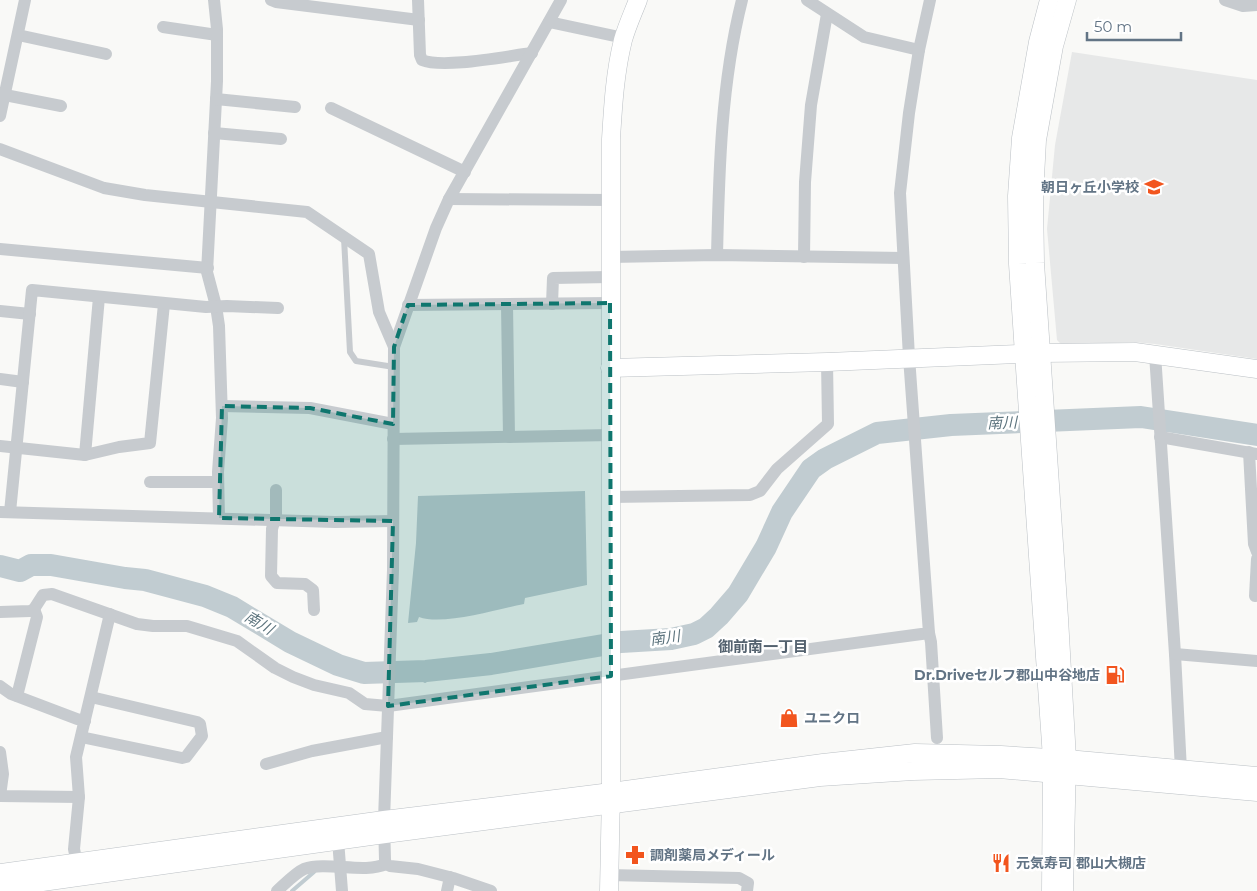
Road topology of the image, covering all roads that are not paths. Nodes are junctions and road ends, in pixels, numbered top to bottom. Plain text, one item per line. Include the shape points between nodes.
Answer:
1 (25, 0) edge
2 (214, 0) edge
3 (271, 0) edge
4 (418, 0) edge
5 (560, 0) edge
6 (638, 0) edge
7 (742, 0) edge
8 (807, 0) edge
9 (930, 0) edge
10 (1050, 0) edge
11 (1067, 0) edge
12 (1225, 0) edge
13 (1257, 5) edge
14 (827, 14) junction
15 (419, 20) junction
16 (549, 22) junction
17 (163, 27) dead end
18 (18, 35) junction
19 (217, 35) junction
20 (624, 38) junction
21 (919, 50) junction
22 (532, 53) junction
23 (106, 54) dead end
24 (5, 72) edge
25 (5, 95) junction
26 (216, 99) junction
27 (61, 106) dead end
28 (295, 108) dead end
29 (331, 108) dead end
30 (0, 116) edge
31 (214, 134) junction
32 (281, 139) dead end
33 (0, 149) edge
34 (465, 172) junction
35 (449, 199) junction
36 (611, 200) junction
37 (212, 201) junction
38 (344, 238) junction
39 (0, 249) edge
40 (717, 255) junction
41 (610, 257) junction
42 (804, 257) junction
43 (903, 258) junction
44 (208, 268) junction
45 (610, 277) junction
46 (100, 297) junction
47 (610, 303) junction
48 (164, 304) junction
49 (552, 304) junction
50 (408, 305) junction
51 (507, 305) junction
52 (216, 306) junction
53 (278, 308) dead end
54 (0, 311) edge
55 (30, 314) junction
56 (394, 347) junction
57 (1032, 354) junction
58 (1155, 354) junction
59 (909, 358) junction
60 (827, 362) junction
61 (394, 367) junction
62 (610, 368) junction
63 (1257, 369) edge
64 (0, 379) edge
65 (23, 382) junction
66 (222, 406) junction
67 (394, 424) junction
68 (611, 436) junction
69 (1160, 436) junction
70 (509, 437) junction
71 (393, 439) junction
72 (0, 446) edge
73 (17, 447) junction
74 (1253, 453) edge
75 (85, 455) junction
76 (150, 482) dead end
77 (218, 482) junction
78 (276, 490) dead end
79 (610, 497) junction
80 (5, 512) edge
81 (219, 518) junction
82 (275, 520) junction
83 (394, 521) junction
84 (1257, 552) edge
85 (1257, 559) edge
86 (1255, 596) dead end
87 (34, 609) junction
88 (314, 610) dead end
89 (0, 612) edge
90 (110, 614) junction
91 (929, 633) junction
92 (1175, 654) junction
93 (1257, 661) edge
94 (611, 673) junction
95 (0, 686) edge
96 (17, 696) junction
97 (91, 698) junction
98 (388, 706) junction
99 (85, 721) junction
100 (81, 737) junction
101 (387, 737) junction
102 (937, 738) dead end
103 (0, 752) edge
104 (266, 764) dead end
105 (1059, 766) junction
106 (1180, 770) junction
107 (1257, 776) edge
108 (1257, 792) edge
109 (0, 796) edge
110 (79, 797) junction
111 (611, 799) junction
112 (385, 827) junction
113 (338, 840) junction
114 (77, 864) junction
115 (386, 864) junction
116 (340, 866) junction
117 (0, 873) edge
118 (450, 877) junction
119 (609, 883) edge
120 (0, 888) edge
121 (277, 891) edge
122 (342, 891) edge
123 (447, 891) edge
124 (491, 891) edge
125 (747, 891) edge
126 (1051, 891) edge
127 (1064, 891) edge

1 - 18 street
2 - 19 street
3 - 15 street
4 - 15 street
5 - 16 street
6 - 20 street
7 - 40 street via 724,105
8 - 14 street
9 - 21 street
10 - 57 street via 1038,42 1021,138 1017,196 1018,264
11 - 57 street via 1054,46 1037,140
12 - 13 street via 1242,6
14 - 21 street via 864,37
14 - 42 street via 811,105
15 - 22 street via 421,57 429,62 455,63
16 - 20 street
16 - 22 street
17 - 19 street
18 - 23 street
18 - 24 street
19 - 26 street
20 - 36 street via 612,110
21 - 43 street via 900,193
22 - 34 street
24 - 25 street
25 - 27 street
25 - 30 street
26 - 28 street
26 - 31 street
29 - 34 street
31 - 32 street
31 - 37 street
33 - 37 street via 104,188
34 - 35 street
35 - 36 street
35 - 50 street
36 - 41 street
37 - 38 street via 308,212
37 - 44 street
38 - 56 street via 369,254 380,318
38 - 61 lane via 351,356 356,361
39 - 44 street
40 - 41 street
40 - 42 street
41 - 45 street
42 - 43 street
43 - 59 street
44 - 52 street
45 - 47 street
45 - 49 street via 553,278
46 - 48 street
46 - 55 street via 32,290
46 - 75 street
47 - 49 street
47 - 62 street
48 - 52 street
48 - 75 street via 150,443
49 - 51 street
50 - 51 street
50 - 56 street
51 - 70 street
52 - 53 street
52 - 66 street
54 - 55 street
55 - 65 street
56 - 61 street
57 - 58 street
57 - 59 street
57 - 105 street via 1027,399
57 - 105 street via 1045,405 1047,434
58 - 63 street
58 - 69 street
59 - 60 street
59 - 91 street
60 - 62 street
60 - 79 street via 828,424 777,469 757,493
61 - 67 street
62 - 68 street
64 - 65 street
65 - 73 street
66 - 67 street via 310,408
66 - 77 street
67 - 71 street
68 - 70 street
68 - 79 street
69 - 74 street
69 - 92 street
70 - 71 street
71 - 83 street
72 - 73 street
73 - 75 street
73 - 80 street
74 - 84 street via 1254,544
76 - 77 street
77 - 81 street
78 - 82 street
79 - 94 street
80 - 81 street
81 - 82 street
82 - 83 street
82 - 88 street via 272,529 272,578 279,584 305,584 313,590
83 - 98 street
85 - 86 street
87 - 89 street
87 - 90 street via 43,595 52,594
87 - 96 street via 36,617
90 - 97 street
90 - 98 street via 144,625 187,626 237,640 293,678 349,693 365,704
91 - 94 street
91 - 102 street
92 - 93 street
92 - 106 street
94 - 98 street
94 - 111 street
95 - 96 street
96 - 99 street
97 - 99 street
97 - 100 street via 197,722 202,736 182,758
98 - 101 street
99 - 100 street
100 - 110 street via 76,757
101 - 104 street via 312,751
101 - 112 street
103 - 109 street via 3,774
105 - 106 street
105 - 108 street via 1182,787
105 - 111 street via 820,777
105 - 126 street
105 - 127 street
106 - 107 street
109 - 110 street
110 - 114 street via 74,849
111 - 112 street
111 - 119 street
112 - 113 street
112 - 114 street
112 - 115 street
113 - 116 street
113 - 120 street
114 - 117 street
115 - 116 street via 356,868
115 - 118 street
116 - 121 street via 305,869
116 - 122 street
118 - 123 street
118 - 124 street
119 - 125 street via 739,878 748,883

